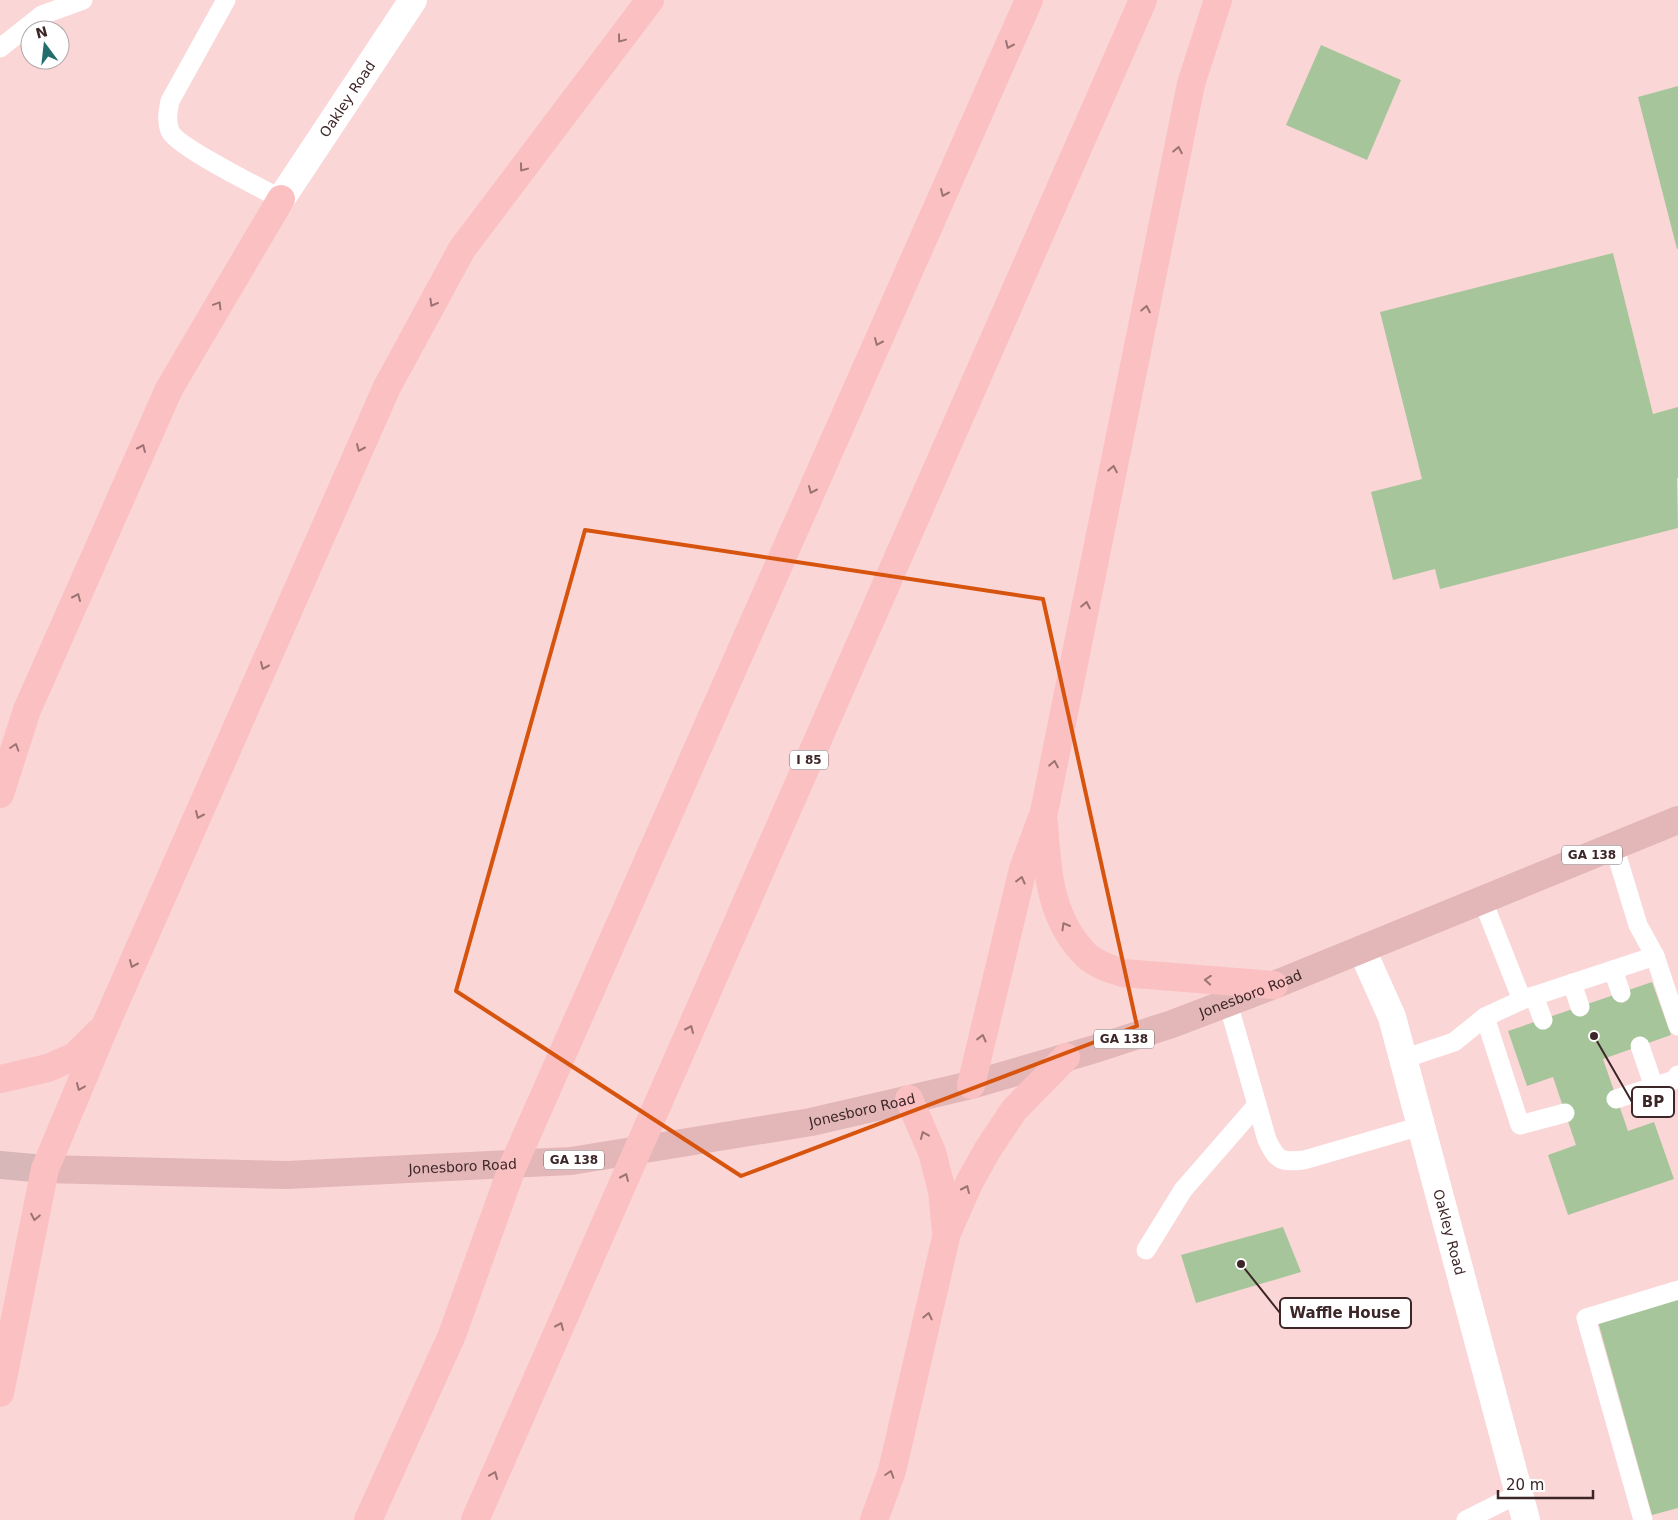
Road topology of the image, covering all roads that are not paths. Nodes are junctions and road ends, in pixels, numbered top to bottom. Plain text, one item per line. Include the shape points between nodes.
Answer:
1 (83, 0) edge
2 (226, 0) edge
3 (413, 0) edge
4 (650, 0) edge
5 (1029, 0) edge
6 (1143, 0) edge
7 (1218, 0) edge
8 (0, 48) edge
9 (281, 199) junction
10 (0, 794) edge
11 (1044, 812) junction
12 (1678, 820) edge
13 (1614, 846) junction
14 (1483, 901) junction
15 (1362, 950) junction
16 (1655, 956) junction
17 (1613, 970) junction
18 (1572, 983) junction
19 (1274, 986) junction
20 (1621, 993) dead end
21 (1673, 996) edge
22 (1528, 998) junction
23 (1228, 1003) junction
24 (1580, 1007) dead end
25 (1485, 1017) junction
26 (1543, 1020) dead end
27 (106, 1026) junction
28 (1678, 1026) edge
29 (1640, 1046) dead end
30 (1066, 1057) junction
31 (1403, 1059) junction
32 (3, 1078) edge
33 (1677, 1081) edge
34 (971, 1085) junction
35 (1654, 1087) junction
36 (1616, 1099) dead end
37 (909, 1100) junction
38 (1258, 1105) junction
39 (1565, 1113) dead end
40 (1421, 1126) junction
41 (0, 1165) edge
42 (45, 1169) junction
43 (947, 1233) junction
44 (1146, 1250) dead end
45 (0, 1284) edge
46 (1678, 1290) edge
47 (11, 1337) junction
48 (0, 1393) edge
49 (1518, 1494) junction
50 (368, 1520) edge
51 (476, 1520) edge
52 (874, 1520) edge
53 (1466, 1520) edge
54 (1526, 1520) edge
55 (1643, 1520) edge

1 - 8 lane via 42,15
2 - 9 lane via 170,101 167,115 170,132 189,149
3 - 9 street, Oakley Road
4 -> 27 highway via 462,249 387,387
5 -> 50 highway via 512,1168 452,1335
51 -> 6 highway, I 85
11 -> 7 highway via 1191,84
10 -> 9 highway via 27,710 169,389
19 -> 11 highway via 1123,973 1087,956 1060,920 1052,894
34 -> 11 highway via 1023,869
12 - 13 highway, Jonesboro Road / GA 138
13 - 14 highway, Jonesboro Road / GA 138
13 - 16 lane via 1638,925
14 - 15 highway, Jonesboro Road / GA 138
14 - 22 lane
15 - 19 highway, Jonesboro Road / GA 138
15 - 31 street, Oakley Road via 1392,1018
16 - 17 lane
16 - 21 lane
17 - 18 lane
17 - 20 lane
18 - 22 lane
18 - 24 lane
19 - 23 highway, Jonesboro Road / GA 138
21 - 28 lane
22 - 25 lane
22 - 26 lane
23 - 30 highway, Jonesboro Road / GA 138
23 - 38 lane
25 - 31 lane via 1454,1042
25 - 39 lane via 1520,1125
27 - 32 highway via 75,1056 48,1068
27 -> 42 highway
29 - 35 lane
30 - 34 highway, Jonesboro Road / GA 138
43 -> 30 highway via 969,1183 1014,1110
31 - 40 street, Oakley Road
33 - 35 lane
34 - 37 highway, Jonesboro Road / GA 138
35 - 36 lane
37 - 42 highway, Jonesboro Road / GA 138 via 810,1122 571,1161 287,1175
43 -> 37 highway via 942,1191 932,1152
38 - 40 lane via 1267,1140 1275,1156 1287,1162
38 - 44 lane via 1183,1190
40 - 49 street, Oakley Road
41 - 42 main road, Jonesboro Road / GA 138
42 -> 47 highway
52 -> 43 highway via 892,1471
45 - 47 highway
46 - 55 lane via 1586,1318
47 - 48 highway
49 - 53 lane
49 - 54 street, Oakley Road

